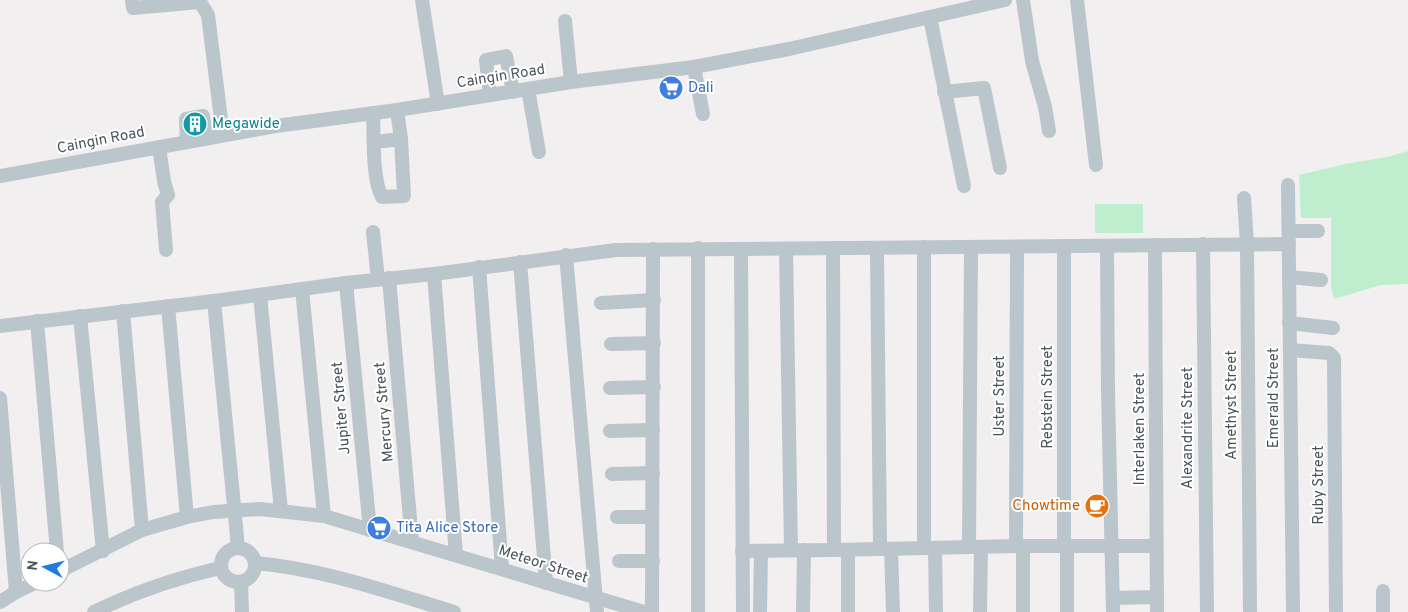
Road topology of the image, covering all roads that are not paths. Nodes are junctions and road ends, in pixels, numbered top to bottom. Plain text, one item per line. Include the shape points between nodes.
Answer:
1 (132, 0) edge
2 (422, 0) edge
3 (1005, 0) edge
4 (1023, 0) edge
5 (1077, 0) edge
6 (983, 2) edge
7 (930, 17) junction
8 (565, 21) dead end
9 (694, 67) junction
10 (572, 82) junction
11 (528, 89) junction
12 (513, 92) junction
13 (944, 92) junction
14 (490, 95) junction
15 (438, 104) junction
16 (397, 110) junction
17 (373, 114) junction
18 (703, 114) dead end
19 (1049, 132) dead end
20 (223, 135) junction
21 (206, 138) junction
22 (401, 139) junction
23 (187, 141) junction
24 (374, 142) junction
25 (159, 147) junction
26 (539, 152) dead end
27 (1096, 165) dead end
28 (1000, 168) dead end
29 (0, 176) edge
30 (1288, 185) dead end
31 (964, 186) dead end
32 (1244, 198) dead end
33 (1318, 231) dead end
34 (373, 232) dead end
35 (1289, 237) junction
36 (1203, 244) junction
37 (1247, 244) junction
38 (1155, 245) junction
39 (1064, 246) junction
40 (1107, 246) junction
41 (924, 247) junction
42 (971, 247) junction
43 (1017, 247) junction
44 (698, 248) junction
45 (833, 248) junction
46 (878, 248) junction
47 (653, 249) junction
48 (741, 249) junction
49 (786, 249) junction
50 (166, 250) dead end
51 (566, 256) junction
52 (520, 262) junction
53 (479, 268) junction
54 (434, 274) junction
55 (1289, 277) junction
56 (384, 279) junction
57 (1321, 280) dead end
58 (346, 283) junction
59 (302, 289) junction
60 (260, 295) junction
61 (654, 300) junction
62 (214, 301) junction
63 (601, 303) dead end
64 (168, 306) junction
65 (123, 311) junction
66 (80, 316) junction
67 (38, 321) junction
68 (1290, 323) junction
69 (0, 326) edge
70 (1333, 328) dead end
71 (611, 344) dead end
72 (654, 344) junction
73 (1290, 350) junction
74 (654, 387) junction
75 (610, 388) dead end
76 (0, 398) edge
77 (653, 430) junction
78 (610, 431) dead end
79 (653, 473) junction
80 (612, 474) dead end
81 (235, 510) junction
82 (281, 511) junction
83 (187, 516) junction
84 (324, 516) junction
85 (616, 517) dead end
86 (652, 517) junction
87 (142, 530) junction
88 (370, 530) junction
89 (56, 542) edge
90 (412, 542) junction
91 (1020, 546) junction
92 (1156, 546) junction
93 (238, 547) junction
94 (975, 547) junction
95 (1066, 547) junction
96 (1111, 547) junction
97 (929, 548) junction
98 (886, 549) junction
99 (742, 550) junction
100 (798, 550) junction
101 (841, 550) junction
102 (102, 551) junction
103 (761, 551) junction
104 (456, 555) junction
105 (618, 561) dead end
106 (653, 561) junction
107 (255, 563) junction
108 (70, 566) edge
109 (220, 568) junction
110 (502, 569) junction
111 (242, 582) junction
112 (546, 583) junction
113 (20, 590) edge
114 (1382, 591) dead end
115 (16, 592) junction
116 (1156, 597) junction
117 (1112, 598) junction
118 (0, 602) edge
119 (597, 605) edge
120 (94, 612) edge
121 (242, 612) edge
122 (454, 612) edge
123 (644, 612) edge
124 (652, 612) edge
125 (698, 612) edge
126 (743, 612) edge
127 (760, 612) edge
128 (803, 612) edge
129 (848, 612) edge
130 (892, 612) edge
131 (936, 612) edge
132 (980, 612) edge
133 (1024, 612) edge
134 (1067, 612) edge
135 (1113, 612) edge
136 (1157, 612) edge
137 (1207, 612) edge
138 (1250, 612) edge
139 (1293, 612) edge
140 (1336, 612) edge
141 (1383, 612) edge

1 - 20 street via 133,8 200,2 208,15
2 - 15 street
3 - 6 street, Caingin Road
4 - 19 street via 1032,61
5 - 27 street
6 - 7 street, Caingin Road
7 - 9 street, Caingin Road
7 - 13 street
8 - 10 street
9 - 10 street, Caingin Road
9 - 18 street
10 - 11 street, Caingin Road
11 - 12 street, Caingin Road
11 - 26 street
12 - 14 street, Caingin Road
12 - 14 street via 506,56 486,60
13 - 28 street via 984,88
13 - 31 street
14 - 15 street, Caingin Road
15 - 16 street, Caingin Road
16 - 17 street, Caingin Road
16 - 22 street
17 - 20 street, Caingin Road
17 - 24 street
20 - 21 street, Caingin Road
21 - 23 street, Caingin Road
21 - 23 street via 203,116 186,119
22 - 24 street
22 - 24 street via 404,196 382,197 377,189
23 - 25 street, Caingin Road
25 - 29 street, Caingin Road
25 - 50 street via 168,196 162,202
30 - 35 street, Emerald Street
32 - 37 street, Amethyst Street
33 - 35 street
34 - 56 street, Mercury Street
35 - 37 street
35 - 55 street, Emerald Street
36 - 37 street
36 - 38 street
36 - 137 street, Alexandrite Street
37 - 138 street, Amethyst Street
38 - 40 street
38 - 92 street, Interlaken Street
39 - 40 street
39 - 43 street
39 - 95 street, Rebstein Street
40 - 96 street
41 - 42 street
41 - 46 street
41 - 97 street
42 - 43 street
42 - 94 street
43 - 91 street, Uster Street
44 - 47 street
44 - 48 street
44 - 125 street
45 - 46 street
45 - 49 street
45 - 101 street
46 - 98 street
47 - 51 street
47 - 61 street
48 - 49 street
48 - 99 street
49 - 100 street
51 - 52 street
51 - 119 street
52 - 53 street
52 - 112 street
53 - 54 street
53 - 110 street
54 - 56 street
54 - 104 street
55 - 57 street
55 - 68 street, Emerald Street
56 - 58 street
56 - 90 street, Mercury Street
58 - 59 street
58 - 88 street, Jupiter Street
59 - 60 street
59 - 84 street
60 - 62 street
60 - 82 street
61 - 63 street
61 - 72 street
62 - 64 street
62 - 81 street
64 - 65 street
64 - 83 street
65 - 66 street
65 - 87 street
66 - 67 street
66 - 102 street
67 - 69 street
67 - 89 street
68 - 70 street
68 - 73 street, Emerald Street
71 - 72 street
72 - 74 street
73 - 139 street, Emerald Street
73 - 140 street, Ruby Street via 1329,353 1334,358
74 - 75 street
74 - 77 street
76 - 115 street
77 - 78 street
77 - 79 street
79 - 80 street
79 - 86 street
81 - 82 street, Meteor Street
81 - 83 street, Meteor Street
81 - 93 street
82 - 84 street, Meteor Street
83 - 87 street, Meteor Street
84 - 88 street, Meteor Street
85 - 86 street
86 - 106 street
87 - 102 street, Meteor Street
88 - 90 street, Meteor Street
90 - 104 street, Meteor Street
91 - 94 street
91 - 95 street
91 - 133 street, Uster Street
92 - 96 street
92 - 116 street, Interlaken Street
93 - 107 street via 249,552
93 - 109 street via 224,553
94 - 97 street
94 - 132 street
95 - 96 street
95 - 134 street, Rebstein Street
96 - 117 street
97 - 98 street
97 - 131 street
98 - 101 street
98 - 130 street
99 - 103 street
99 - 126 street
100 - 101 street
100 - 103 street
100 - 128 street
101 - 129 street
102 - 108 street, Meteor Street
103 - 127 street
104 - 110 street, Meteor Street
105 - 106 street
106 - 124 street
107 - 111 street via 252,575
107 - 122 street via 319,572
109 - 111 street via 228,580
109 - 120 street via 154,586
110 - 112 street, Meteor Street
111 - 121 street
112 - 119 street, Meteor Street
113 - 115 street
114 - 141 street
115 - 118 street
116 - 117 street
116 - 136 street, Interlaken Street
117 - 135 street
119 - 123 street, Meteor Street

